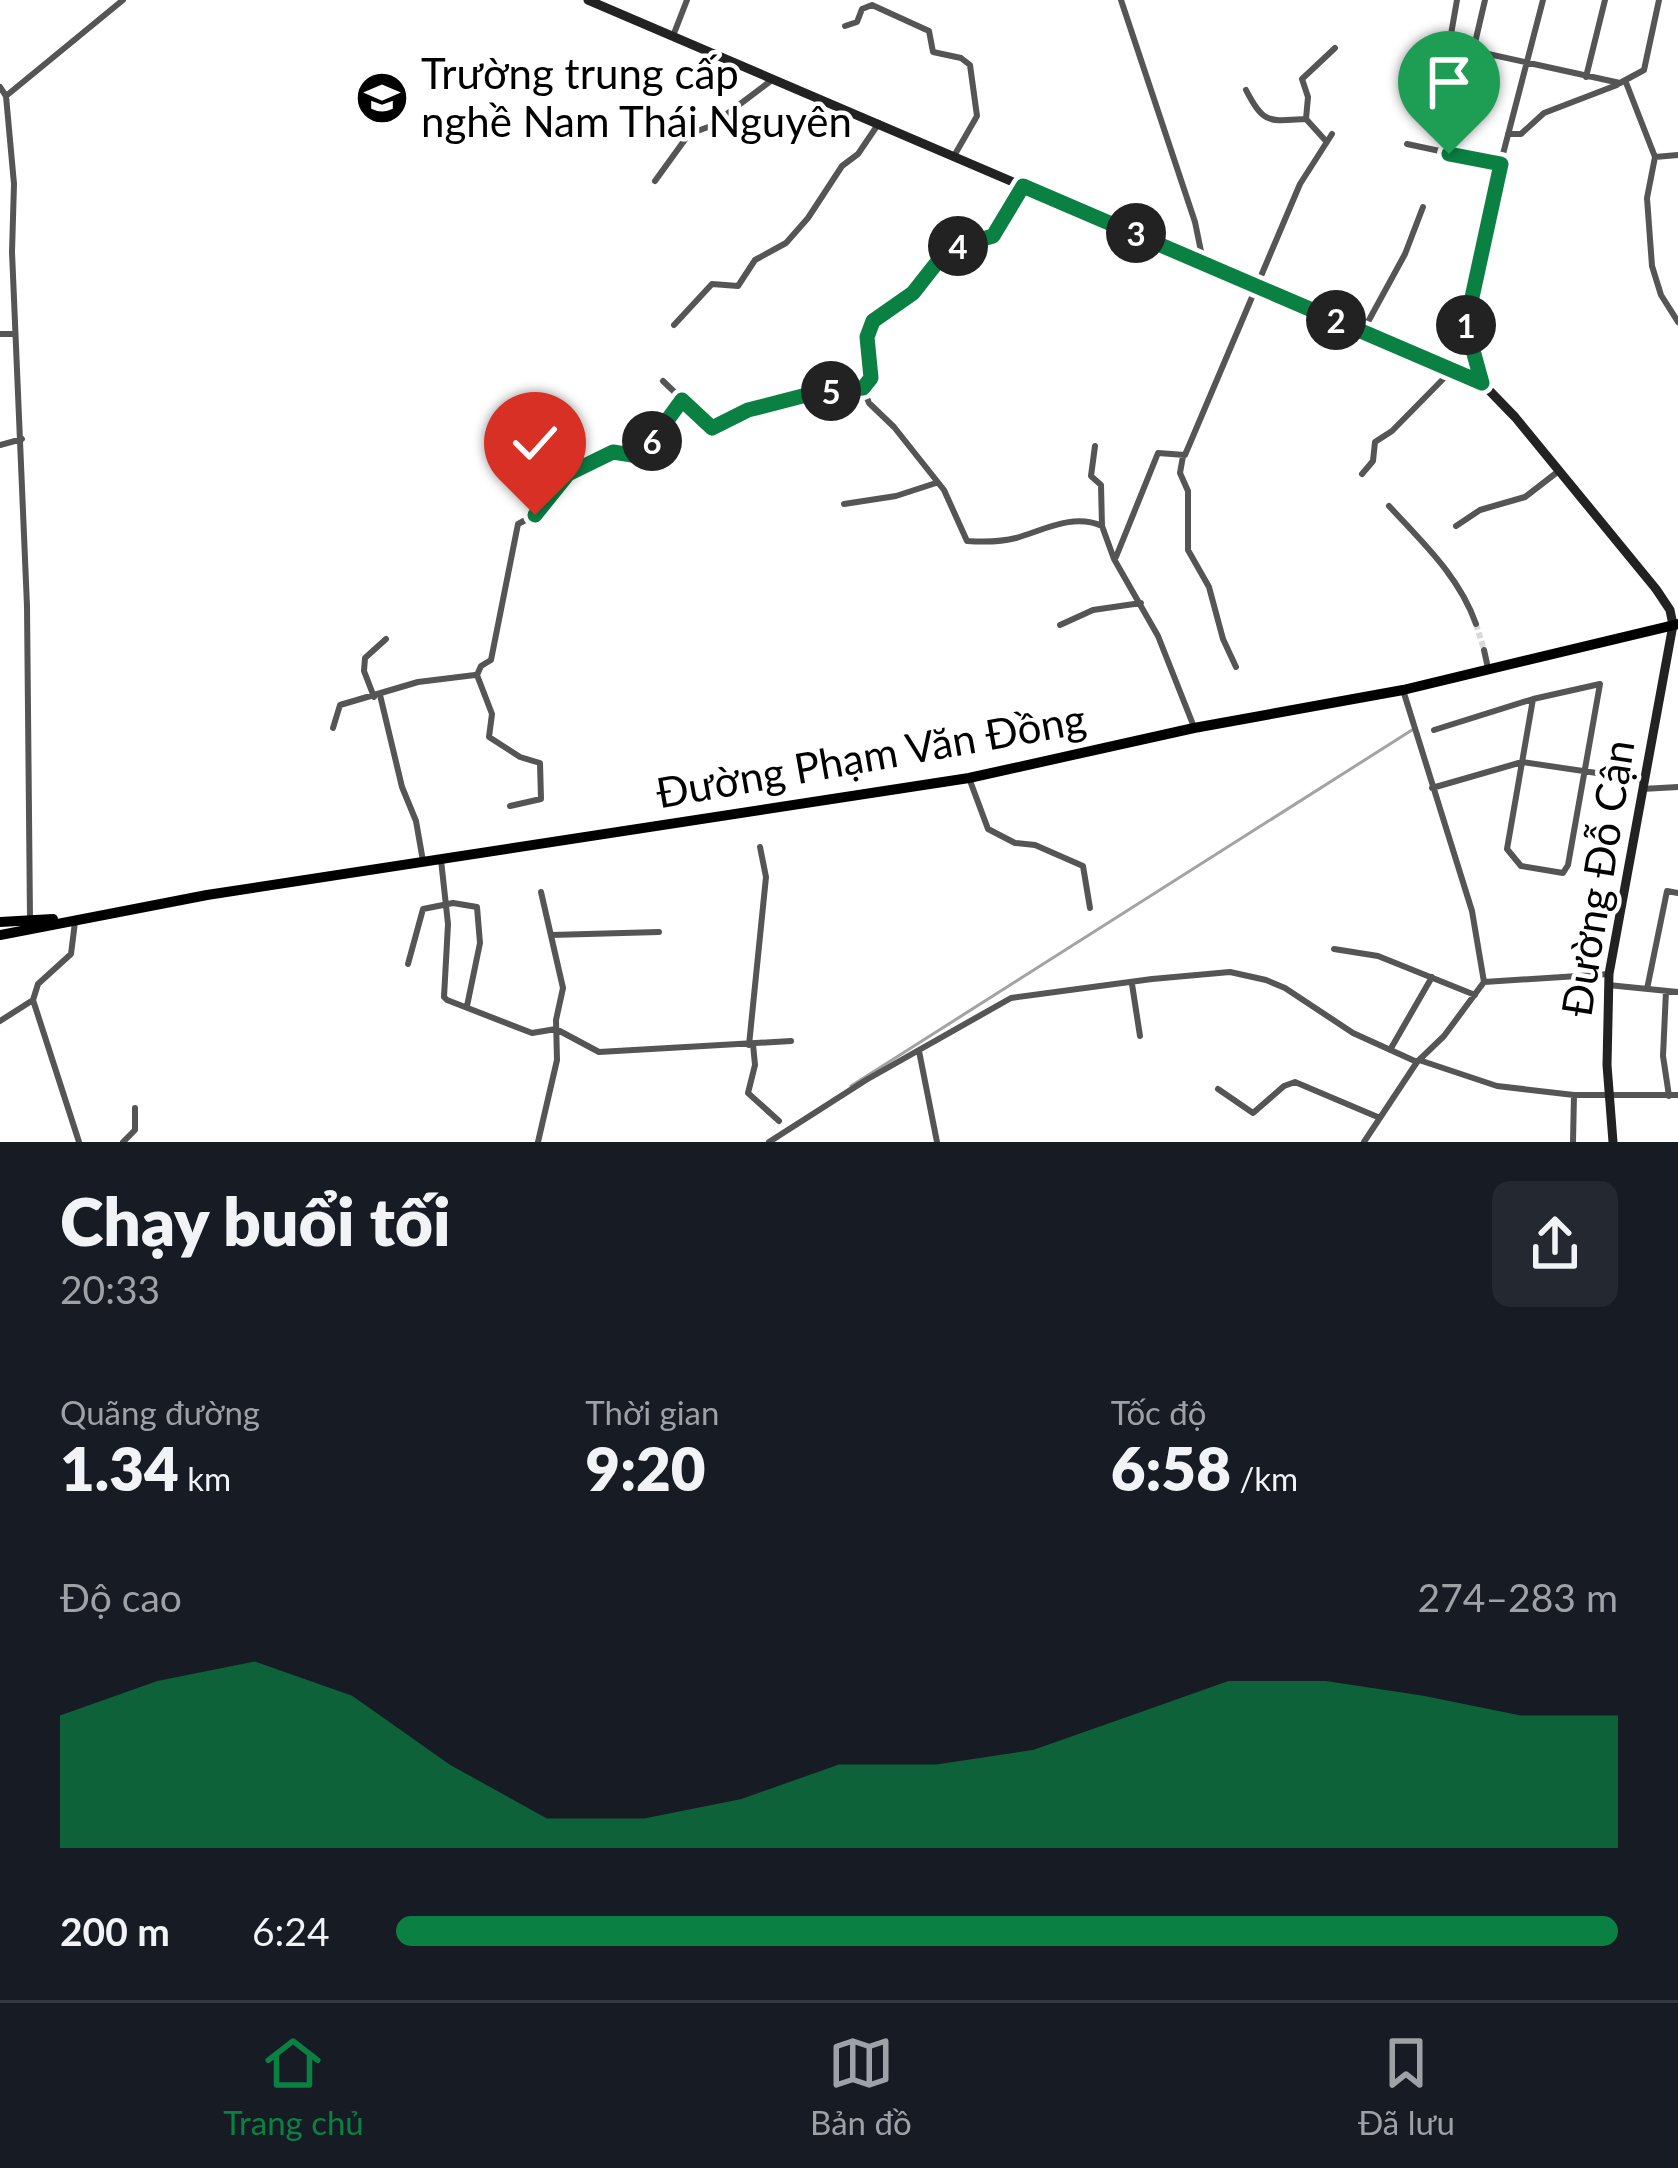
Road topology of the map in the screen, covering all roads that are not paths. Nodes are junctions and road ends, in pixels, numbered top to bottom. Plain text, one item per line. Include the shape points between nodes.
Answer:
1 (123, 0) edge
2 (588, 0) edge
3 (687, 0) edge
4 (1121, 0) edge
5 (1457, 0) edge
6 (1485, 0) edge
7 (1543, 0) edge
8 (1605, 0) edge
9 (1660, 0) edge
10 (845, 26) dead end
11 (673, 36) junction
12 (1335, 48) dead end
13 (1472, 53) junction
14 (1526, 64) junction
15 (1586, 76) junction
16 (772, 80) junction
17 (1623, 82) junction
18 (0, 87) edge
19 (1246, 90) dead end
20 (6, 96) junction
21 (1306, 119) junction
22 (879, 124) junction
23 (1508, 134) junction
24 (1407, 144) dead end
25 (1449, 154) junction
26 (1678, 155) edge
27 (954, 156) junction
28 (1655, 157) junction
29 (1501, 164) junction
30 (655, 181) dead end
31 (1023, 186) junction
32 (1423, 207) dead end
33 (1203, 261) junction
34 (1257, 286) junction
35 (1678, 322) edge
36 (674, 325) dead end
37 (1363, 331) junction
38 (0, 334) edge
39 (15, 334) junction
40 (1451, 370) junction
41 (663, 381) dead end
42 (1482, 383) junction
43 (863, 388) junction
44 (682, 400) junction
45 (22, 439) junction
46 (0, 445) edge
47 (1095, 446) dead end
48 (1183, 456) junction
49 (1560, 470) junction
50 (1361, 474) dead end
51 (936, 482) junction
52 (844, 505) dead end
53 (1389, 506) dead end
54 (1102, 526) junction
55 (1456, 526) dead end
56 (1114, 560) junction
57 (1141, 603) junction
58 (1476, 623) tunnel mouth
59 (1676, 624) edge
60 (1060, 625) dead end
61 (386, 639) dead end
62 (1484, 650) tunnel mouth
63 (1673, 660) edge
64 (1236, 667) dead end
65 (1489, 671) junction
66 (477, 675) junction
67 (1403, 690) junction
68 (377, 696) junction
69 (1532, 699) junction
70 (332, 728) dead end
71 (1194, 728) junction
72 (1434, 730) dead end
73 (1522, 762) junction
74 (1586, 770) junction
75 (968, 778) junction
76 (1643, 784) junction
77 (1678, 787) edge
78 (1432, 788) junction
79 (510, 806) dead end
80 (760, 847) dead end
81 (441, 859) junction
82 (423, 861) junction
83 (541, 892) dead end
84 (1678, 893) edge
85 (446, 905) junction
86 (1090, 908) dead end
87 (30, 918) junction
88 (72, 919) junction
89 (0, 922) edge
90 (659, 932) dead end
91 (0, 934) edge
92 (551, 935) junction
93 (1334, 949) dead end
94 (408, 964) dead end
95 (1432, 977) junction
96 (1609, 980) junction
97 (1484, 982) junction
98 (1132, 984) junction
99 (1648, 988) junction
100 (1666, 991) junction
101 (1678, 992) edge
102 (1475, 995) junction
103 (33, 1000) junction
104 (466, 1006) junction
105 (0, 1021) edge
106 (556, 1029) junction
107 (1139, 1036) dead end
108 (791, 1041) dead end
109 (751, 1044) junction
110 (1390, 1050) junction
111 (919, 1051) junction
112 (1418, 1061) junction
113 (1218, 1089) dead end
114 (1574, 1095) junction
115 (1673, 1095) edge
116 (1609, 1096) junction
117 (135, 1108) dead end
118 (1380, 1118) junction
119 (779, 1121) dead end
120 (79, 1142) edge
121 (123, 1142) edge
122 (538, 1142) edge
123 (769, 1142) edge
124 (937, 1142) edge
125 (1364, 1142) edge
126 (1573, 1142) edge
127 (1612, 1142) edge

1 - 20 street
2 - 11 main road
3 - 11 street
4 - 33 street
5 - 13 street via 1450,40
6 - 13 street
7 - 14 street
8 - 15 street
9 - 17 street via 1644,70
10 - 27 street via 876,6 929,31 933,52 970,65 977,116
11 - 16 main road
12 - 21 street via 1302,79
13 - 14 street
13 - 25 street
14 - 15 street
14 - 23 street
15 - 17 street
16 - 22 main road
16 - 30 street via 688,134
17 - 23 street
17 - 28 street
18 - 20 street
19 - 21 street via 1267,120
20 - 39 street
21 - 34 street via 1329,137
22 - 27 main road
22 - 36 street via 785,243 755,260 738,286 712,284
23 - 29 street
24 - 25 street
25 - 29 street
26 - 28 street
27 - 31 main road
28 - 35 street via 1647,198 1652,266
29 - 42 street via 1466,325
31 - 33 main road
31 - 43 street via 993,236 942,256 913,293 873,321 871,378
32 - 37 street
33 - 34 main road
34 - 37 main road
34 - 48 street
37 - 40 main road
38 - 39 street
39 - 45 street
40 - 42 main road
40 - 50 street via 1375,442
41 - 44 street
42 - 49 main road
43 - 44 street via 748,410 712,428
43 - 51 street
44 - 66 street via 647,448 613,452 568,474 518,524 493,653
45 - 46 street
45 - 87 street
47 - 54 street via 1091,476 1101,485
48 - 56 street via 1158,453
48 - 64 street via 1187,550 1210,587
49 - 55 street via 1525,497
49 - 59 main road
51 - 52 street
51 - 54 street via 967,541 1013,539 1060,524
53 - 58 street via 1445,566
54 - 56 street
56 - 57 street
57 - 60 street
57 - 71 street
59 - 63 main road, Đường Đỗ Cận
59 - 65 highway, Đường Phạm Văn Đồng
61 - 68 street via 365,658
62 - 65 street
63 - 76 main road, Đường Đỗ Cận
65 - 67 highway, Đường Phạm Văn Đồng
66 - 68 street
66 - 79 street via 493,714 489,737 540,763 541,799
67 - 71 highway, Đường Phạm Văn Đồng
67 - 78 street
68 - 70 street via 337,707
68 - 82 street
69 - 72 street
69 - 73 street
69 - 74 street via 1600,684
71 - 75 highway, Đường Phạm Văn Đồng
73 - 74 street
73 - 74 street via 1508,853 1521,866 1559,874 1568,865
73 - 78 street
74 - 76 street
75 - 81 highway, Đường Phạm Văn Đồng
75 - 86 street via 988,829 1083,866
76 - 77 street
76 - 96 main road, Đường Đỗ Cận
78 - 97 street via 1472,910
80 - 109 street via 766,877
81 - 82 highway, Đường Phạm Văn Đồng
81 - 85 street
82 - 88 highway, Đường Phạm Văn Đồng
83 - 92 street
84 - 99 street via 1667,891
85 - 94 street via 423,909
85 - 104 street via 444,997
85 - 104 street via 479,909
87 - 88 highway, Đường Phạm Văn Đồng
87 - 89 highway, Đường Phạm Văn Đồng
88 - 91 highway, Đường Phạm Văn Đồng
88 - 103 street via 71,954 38,984
90 - 92 street
92 - 106 street via 563,988
93 - 95 street
95 - 102 street
95 - 110 street
96 - 97 street
96 - 99 street
96 - 116 main road, Đường Đỗ Cận
97 - 102 street
98 - 107 street
98 - 110 street via 1230,972 1266,980
98 - 111 street via 1011,998
99 - 100 street
100 - 101 street
100 - 115 street via 1663,1056
102 - 112 street
103 - 105 street
103 - 120 street
104 - 106 street via 532,1033
106 - 109 street via 599,1052
106 - 122 street
108 - 109 street
109 - 119 street via 748,1093
110 - 112 street
111 - 123 street
111 - 124 street
112 - 114 street via 1487,1084
112 - 118 street
113 - 118 street via 1252,1114 1295,1082
114 - 116 street
114 - 126 street
115 - 116 street
116 - 127 main road, Đường Đỗ Cận
117 - 121 street via 135,1130
118 - 125 street

